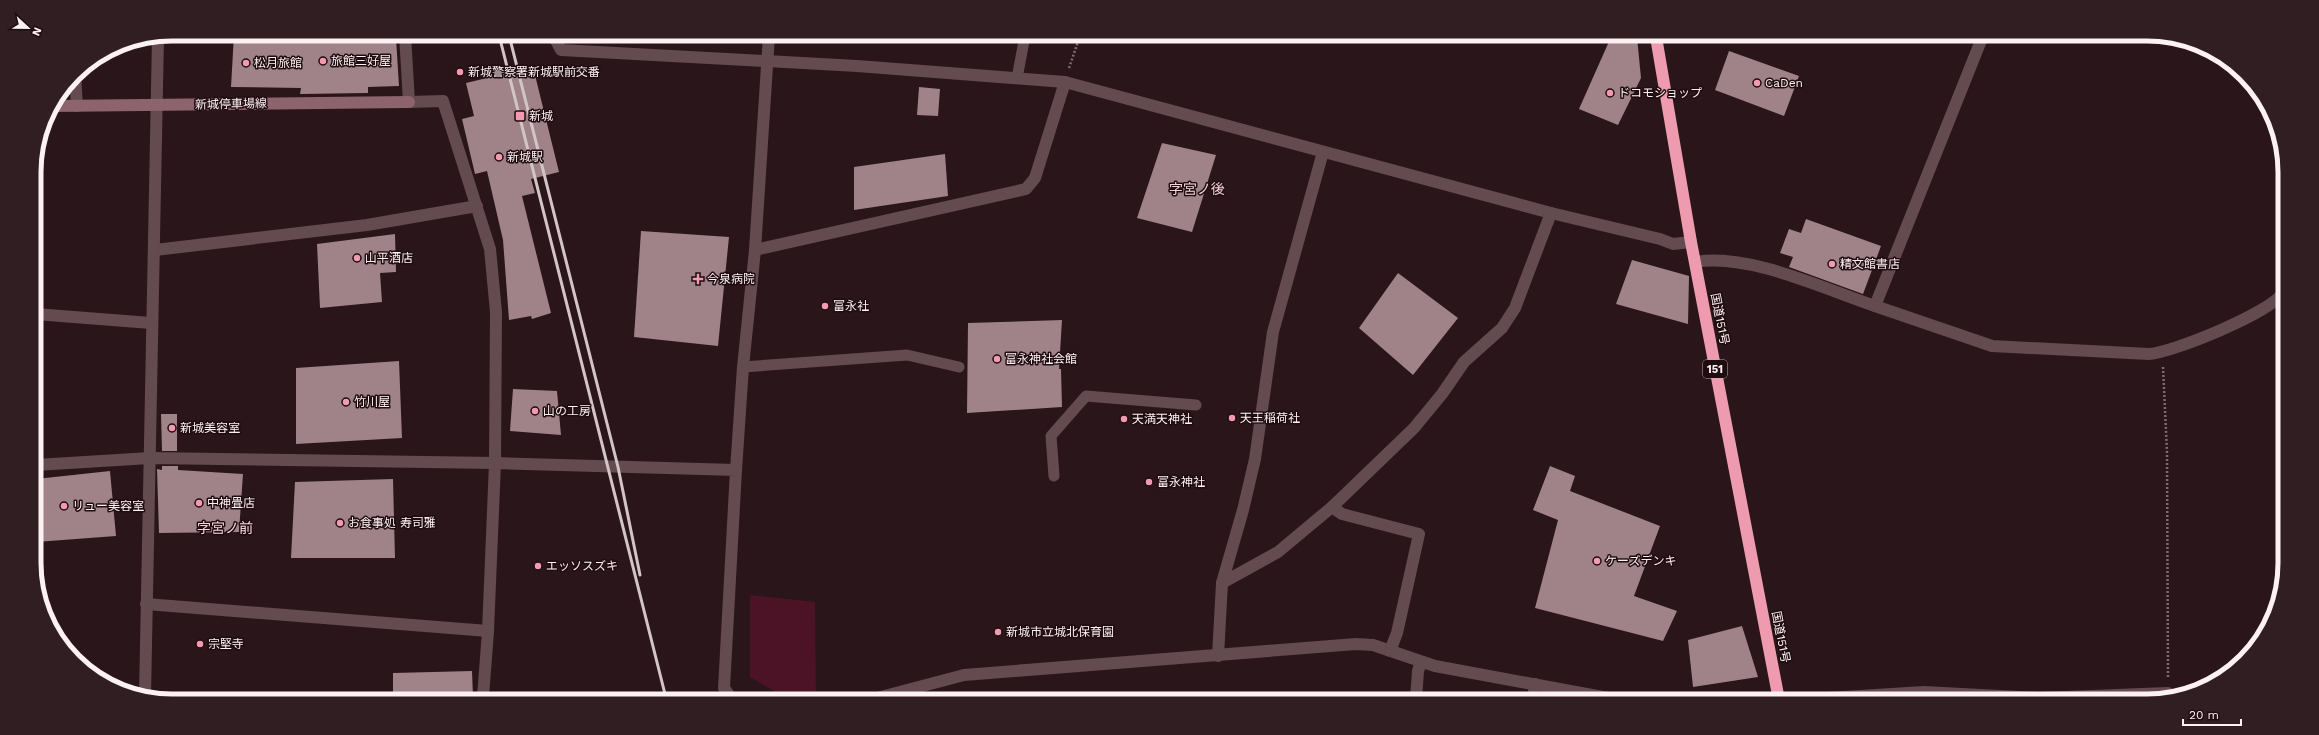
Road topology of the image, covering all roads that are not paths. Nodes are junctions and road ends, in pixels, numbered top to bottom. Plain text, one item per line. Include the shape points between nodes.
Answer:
1 (405, 41) edge
2 (556, 41) edge
3 (769, 41) edge
4 (1024, 41) edge
5 (1657, 41) edge
6 (1981, 41) edge
7 (158, 42) edge
8 (767, 61) junction
9 (1017, 78) junction
10 (76, 82) edge
11 (1065, 82) junction
12 (409, 102) junction
13 (58, 106) edge
14 (77, 106) junction
15 (157, 106) junction
16 (1323, 152) junction
17 (478, 206) junction
18 (1551, 213) junction
19 (1691, 242) junction
20 (155, 250) junction
21 (755, 250) junction
22 (1695, 262) junction
23 (2278, 298) edge
24 (1875, 306) junction
25 (41, 314) edge
26 (151, 322) junction
27 (743, 367) junction
28 (959, 367) dead end
29 (1196, 405) dead end
30 (150, 458) junction
31 (495, 463) junction
32 (41, 465) edge
33 (736, 470) junction
34 (1054, 476) dead end
35 (1332, 508) junction
36 (1222, 583) junction
37 (146, 604) junction
38 (488, 631) junction
39 (1390, 651) junction
40 (1218, 656) junction
41 (1421, 662) junction
42 (1535, 684) junction
43 (145, 691) edge
44 (2160, 693) edge
45 (483, 694) edge
46 (728, 694) edge
47 (892, 694) edge
48 (1416, 694) edge
49 (1534, 694) edge
50 (1588, 694) edge
51 (1778, 694) edge
52 (1892, 694) edge
53 (1962, 694) edge
54 (2142, 694) edge

1 - 12 street
2 - 8 street via 561,50
3 - 8 street
4 - 9 lane
5 - 19 highway, 国道151号 / 151
6 - 24 street
7 - 15 street
8 - 9 street
8 - 21 street
9 - 11 street
10 - 14 street
11 - 16 street
11 - 21 street via 1035,178 1026,189
12 - 15 main road, 新城停車場線
12 - 17 street via 443,101
13 - 14 main road, 新城停車場線
14 - 15 main road, 新城停車場線
15 - 20 street
16 - 18 street
16 - 36 street via 1273,332 1254,459 1243,510
17 - 20 street via 367,225
17 - 31 street via 490,249 496,312
18 - 19 street via 1673,244
18 - 35 street via 1515,308 1502,328 1464,362 1414,428
19 - 22 highway, 国道151号 / 151
20 - 26 street
21 - 27 street
22 - 24 street via 1710,260 1750,263
22 - 51 highway, 国道151号 / 151
23 - 24 street via 2266,309 2162,353 1992,346
25 - 26 street
26 - 30 street
27 - 28 lane via 907,355
27 - 33 street
29 - 34 lane via 1086,396 1050,436
30 - 31 street
30 - 32 street
30 - 37 street
31 - 33 street
31 - 38 street
33 - 46 street via 724,688
35 - 36 street via 1278,552
35 - 39 street via 1342,514 1419,534 1397,633
36 - 40 street
37 - 38 street
37 - 43 street
38 - 45 street
39 - 40 street via 1373,645 1356,644
39 - 41 street
40 - 47 street via 964,675
41 - 42 street
41 - 48 street
42 - 49 street
42 - 50 street
44 - 54 street
52 - 53 street

